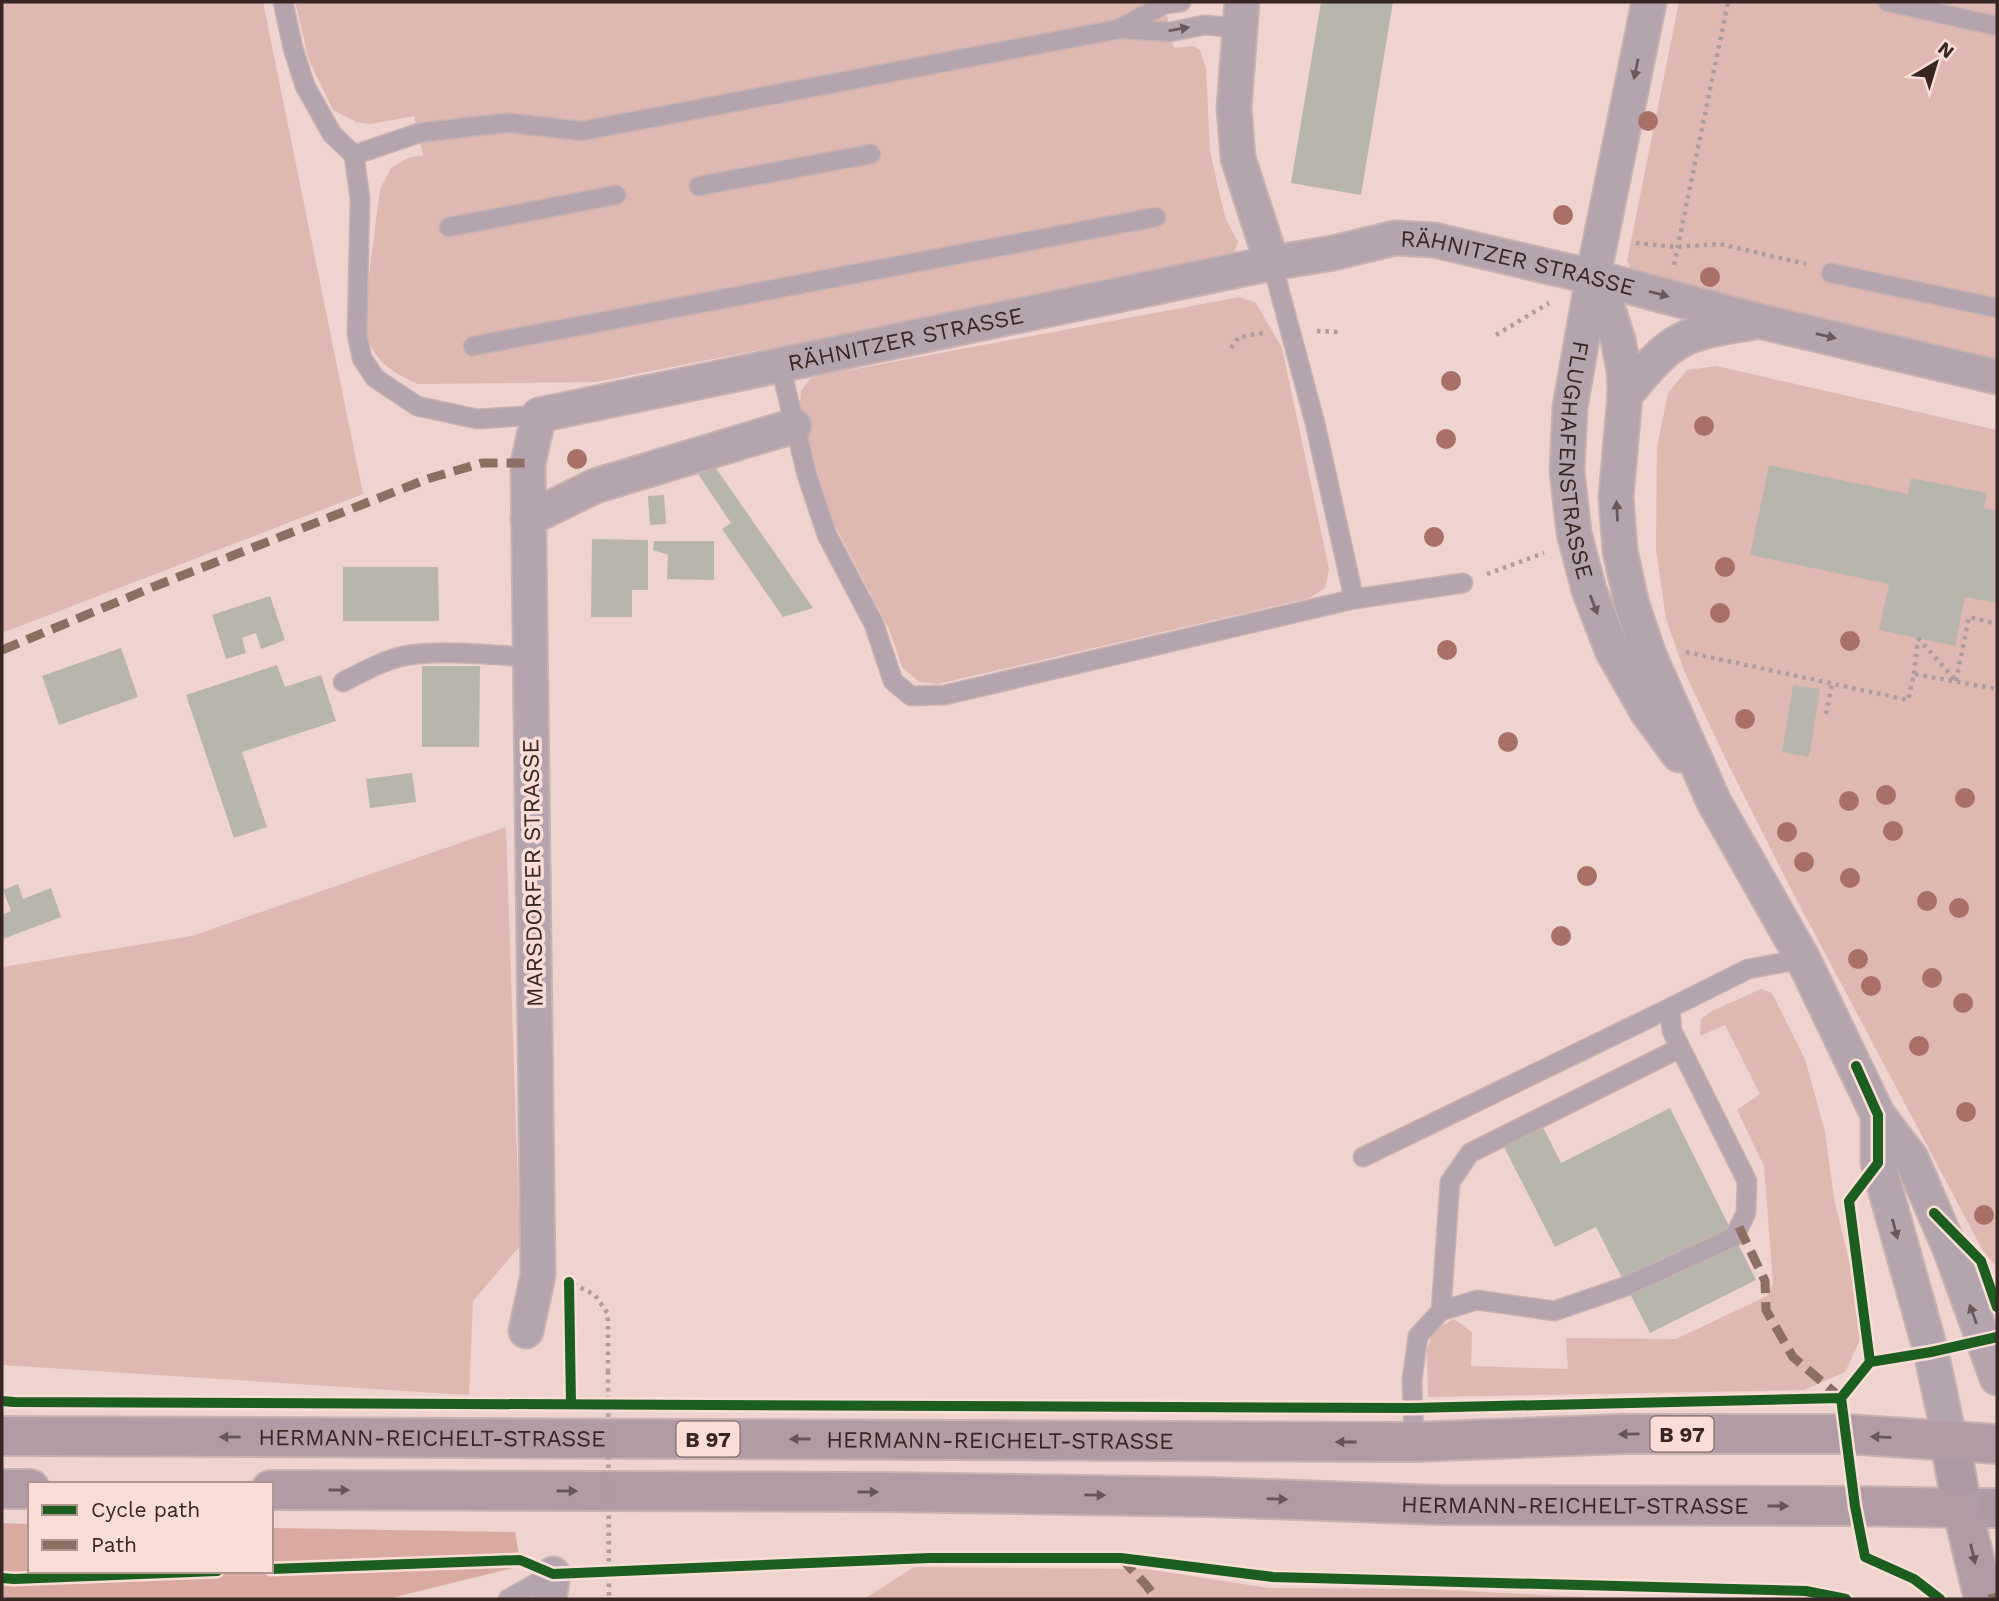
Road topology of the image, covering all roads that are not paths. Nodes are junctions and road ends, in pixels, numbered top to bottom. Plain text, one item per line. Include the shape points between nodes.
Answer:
1 (284, 2) edge
2 (1181, 2) edge
3 (1650, 2) edge
4 (1888, 2) edge
5 (1240, 15) edge
6 (1997, 26) edge
7 (1119, 29) junction
8 (871, 154) dead end
9 (354, 155) junction
10 (699, 186) dead end
11 (616, 195) dead end
12 (1156, 217) dead end
13 (449, 227) dead end
14 (1272, 263) junction
15 (1824, 269) road end
16 (1593, 277) junction
17 (1997, 308) edge
18 (1759, 321) junction
19 (473, 346) dead end
20 (780, 365) junction
21 (1997, 377) edge
22 (1625, 395) junction
23 (539, 415) junction
24 (794, 426) junction
25 (528, 519) junction
26 (1463, 583) road end
27 (1354, 599) junction
28 (530, 657) junction
29 (343, 682) dead end
30 (1714, 802) junction
31 (1803, 959) junction
32 (1670, 1008) junction
33 (1680, 1048) junction
34 (1878, 1115) junction
35 (1363, 1157) dead end
36 (1441, 1311) junction
37 (526, 1331) dead end
38 (1997, 1378) edge
39 (2, 1436) edge
40 (1950, 1441) junction
41 (1415, 1442) junction
42 (1997, 1444) edge
43 (2, 1489) edge
44 (28, 1489) edge
45 (273, 1490) edge
46 (1980, 1508) edge
47 (551, 1587) edge
48 (508, 1599) edge
49 (1984, 1599) edge

1 - 9 lane via 304,86 332,134
2 - 7 lane via 1165,4
3 -> 16 street, FLUGHAFENSTRASSE
4 - 6 lane
7 -> 5 lane via 1170,32
5 - 14 street via 1234,108 1238,158
7 - 9 lane via 582,131 510,123 477,125 419,133
8 - 10 lane
9 - 23 lane via 360,199 357,334 362,358 375,378 417,406 477,419
11 - 13 lane
12 - 19 lane
14 - 16 street, RÄHNITZER STRASSE via 1395,238 1434,240
14 - 20 street, RÄHNITZER STRASSE
14 - 27 lane via 1315,423
15 - 17 lane
16 -> 18 street, RÄHNITZER STRASSE
16 - 22 street via 1618,340
16 -> 30 street, FLUGHAFENSTRASSE via 1570,407 1567,471 1573,533 1588,590 1612,650 1648,713
18 -> 21 street, FLUGHAFENSTRASSE
18 - 22 street, FLUGHAFENSTRASSE via 1694,334 1672,345
20 - 23 street, RÄHNITZER STRASSE
20 - 24 lane
30 -> 22 street, FLUGHAFENSTRASSE via 1649,655 1620,551 1616,497
23 - 25 street, MARSDORFER STRASSE via 528,463
24 - 25 street via 595,486
24 - 27 lane via 827,535 874,624 893,681 911,696 945,695
25 - 28 street, MARSDORFER STRASSE
26 - 27 lane
28 - 29 lane via 407,655
28 - 37 street, MARSDORFER STRASSE via 538,1275
30 - 31 street, FLUGHAFENSTRASSE
31 - 32 lane via 1748,969
31 - 34 street, FLUGHAFENSTRASSE
32 - 33 lane via 1672,1031
32 - 35 lane
33 - 36 lane via 1470,1153 1450,1182
33 - 36 lane via 1747,1181 1746,1213 1734,1237 1624,1287 1554,1311 1477,1300
38 -> 34 street, FLUGHAFENSTRASSE via 1911,1158
34 -> 40 street, FLUGHAFENSTRASSE via 1878,1163 1931,1352
36 - 41 lane via 1418,1336 1412,1380
41 -> 39 main road, HERMANN-REICHELT-STRASSE / B 97
40 -> 41 main road, HERMANN-REICHELT-STRASSE / B 97 via 1845,1434 1625,1434
40 - 42 main road, HERMANN-REICHELT-STRASSE / B 97
40 - 46 main road, FLUGHAFENSTRASSE
43 - 44 main road
45 -> 46 main road, HERMANN-REICHELT-STRASSE via 883,1492 1440,1505
46 -> 49 main road, FLUGHAFENSTRASSE
47 - 48 lane

